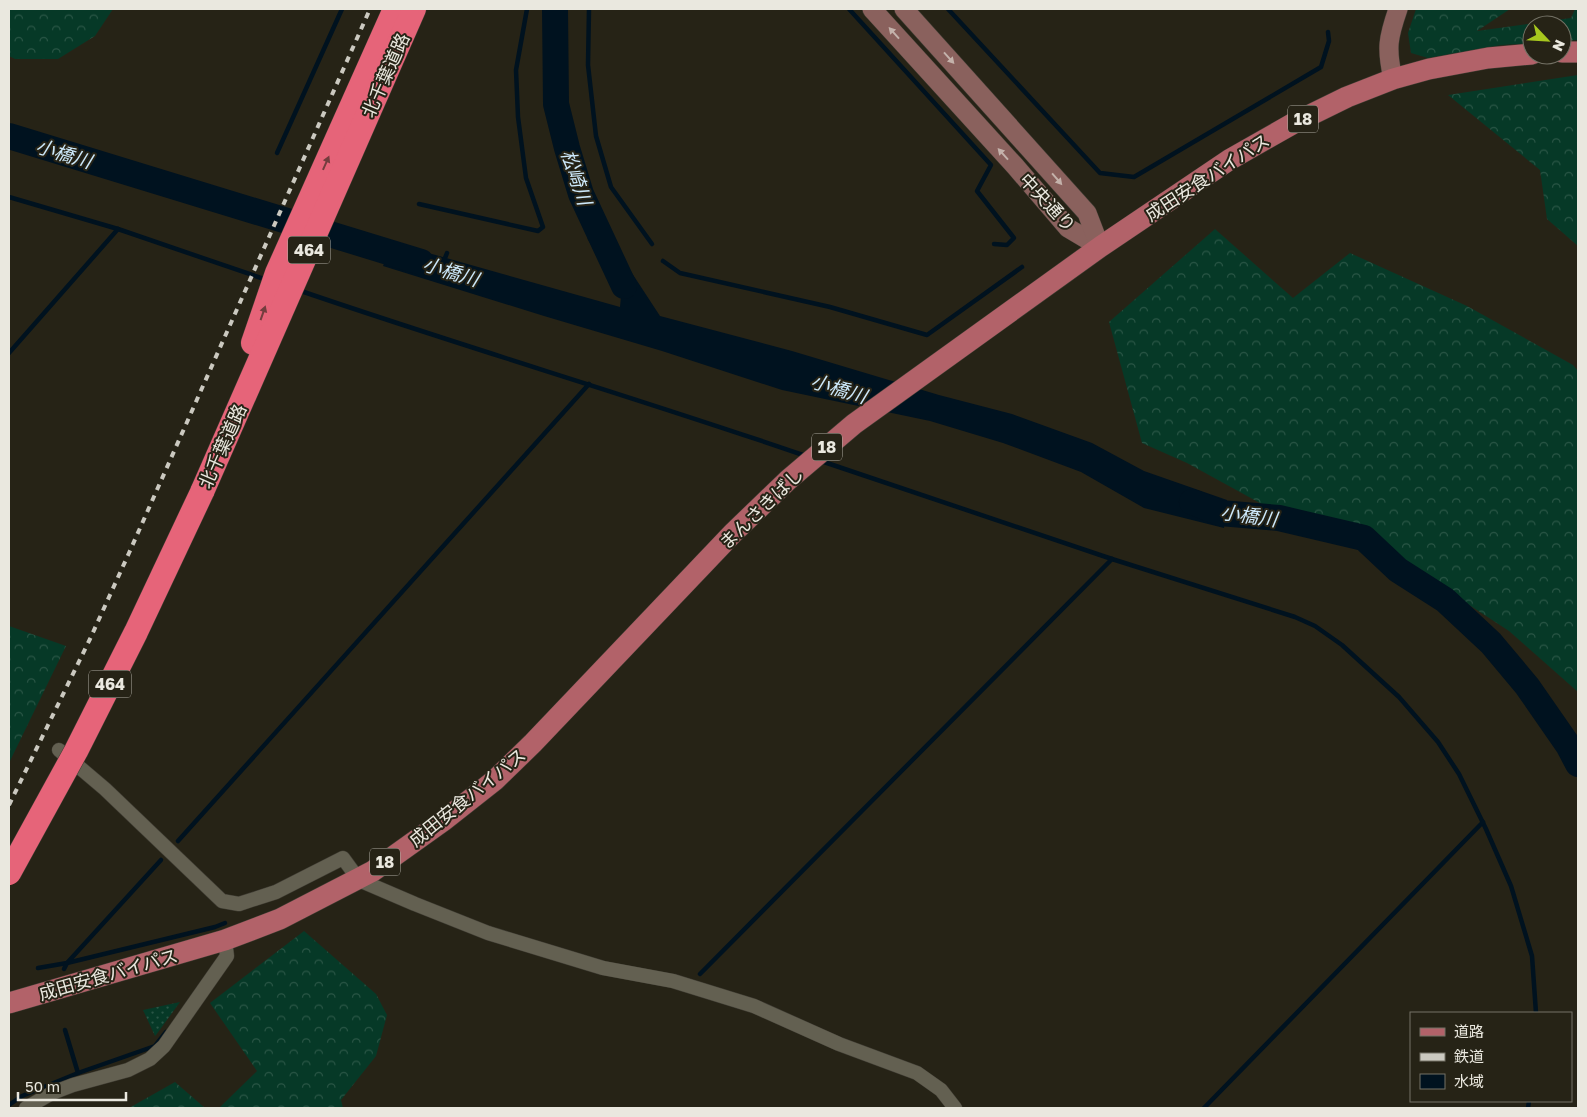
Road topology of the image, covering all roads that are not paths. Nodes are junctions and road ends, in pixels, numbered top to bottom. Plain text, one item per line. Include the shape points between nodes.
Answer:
1 (395, 9) edge
2 (414, 9) edge
3 (872, 9) edge
4 (904, 9) edge
5 (1398, 9) edge
6 (1522, 55) edge
7 (1394, 79) junction
8 (1100, 247) junction
9 (990, 325) joint
10 (202, 492) junction
11 (681, 589) joint
12 (60, 750) dead end
13 (9, 873) edge
14 (359, 880) junction
15 (225, 940) junction
16 (9, 1003) edge
17 (26, 1108) edge
18 (955, 1108) edge

10 -> 1 highway via 277,273
2 - 10 highway, 北千葉道路 / 464
8 -> 3 street, 中央通り via 1068,228
4 -> 8 street, 中央通り via 1087,213
5 - 7 street via 1388,38
6 - 7 main road, 成田安食バイパス / 18 via 1429,69
7 - 8 main road, 成田安食バイパス / 18 via 1294,122 1190,186
8 - 9 main road, 成田安食バイパス / 18
9 - 11 main road, まんさきばし / 18 via 854,424 788,480
10 - 13 highway, 北千葉道路 / 464, bridge via 76,751
11 - 14 main road, 成田安食バイパス / 18 via 494,780 443,821
12 - 14 street via 222,901 239,904 276,892 343,858
14 - 15 main road, 成田安食バイパス / 18 via 280,919
14 - 18 street via 488,933 603,968 673,981 754,1006 838,1044 916,1073 941,1090
15 - 16 main road, 成田安食バイパス / 18
15 - 17 street via 227,956 164,1046 150,1059 128,1070 52,1093

